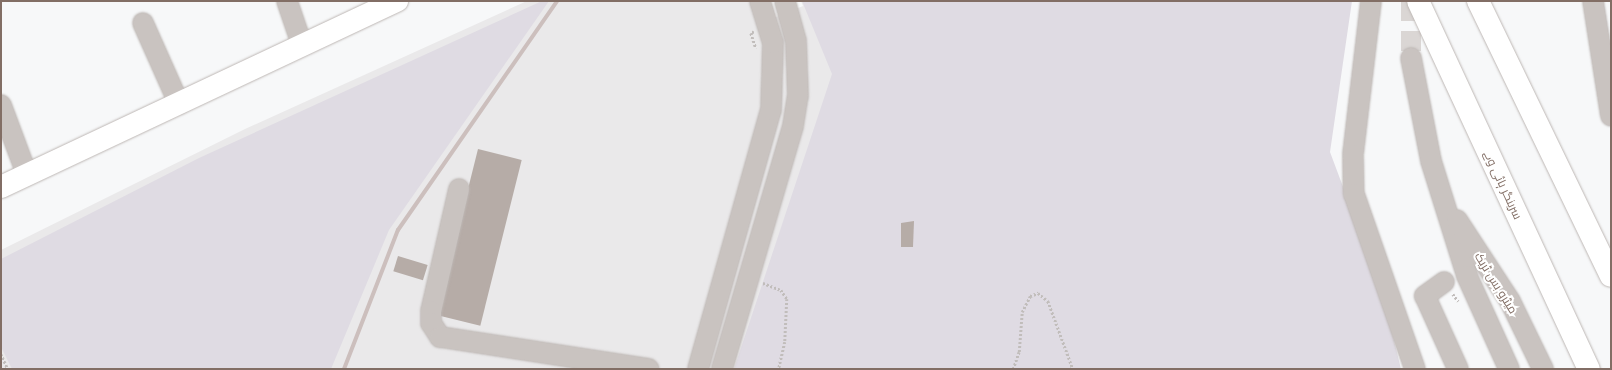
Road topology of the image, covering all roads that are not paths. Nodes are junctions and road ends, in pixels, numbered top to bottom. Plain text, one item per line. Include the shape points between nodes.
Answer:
1 (287, 1) edge
2 (397, 1) edge
3 (760, 1) edge
4 (785, 1) edge
5 (1371, 1) edge
6 (1418, 1) edge
7 (1478, 1) edge
8 (1593, 1) edge
9 (143, 23) dead end
10 (302, 45) junction
11 (1411, 58) tunnel mouth
12 (179, 104) junction
13 (1, 105) edge
14 (1611, 116) edge
15 (27, 175) junction
16 (1, 187) edge
17 (459, 189) dead end
18 (1443, 200) junction
19 (1611, 276) edge
20 (1444, 282) dead end
21 (649, 369) edge
22 (698, 369) edge
23 (722, 369) edge
24 (1415, 369) edge
25 (1458, 369) edge
26 (1509, 369) edge
27 (1543, 369) edge
28 (1589, 369) edge

1 - 10 street
2 - 10 main road
3 - 22 street via 772,43 771,110
4 - 23 street via 796,41 798,96 793,126 751,279
5 - 24 street via 1353,155 1354,194
6 - 28 main road, سرینگر ہائی وے
7 - 19 main road
8 - 14 street
9 - 12 street
10 - 12 main road
11 - 18 street, میٹرو بس ٹریک via 1431,161
12 - 15 main road
13 - 15 street
15 - 16 main road
17 - 21 street via 431,312 431,323 440,337
18 - 26 street, میٹرو بس ٹریک via 1467,276
18 - 27 street, میٹرو بس ٹریک via 1510,301
20 - 25 street via 1425,296

